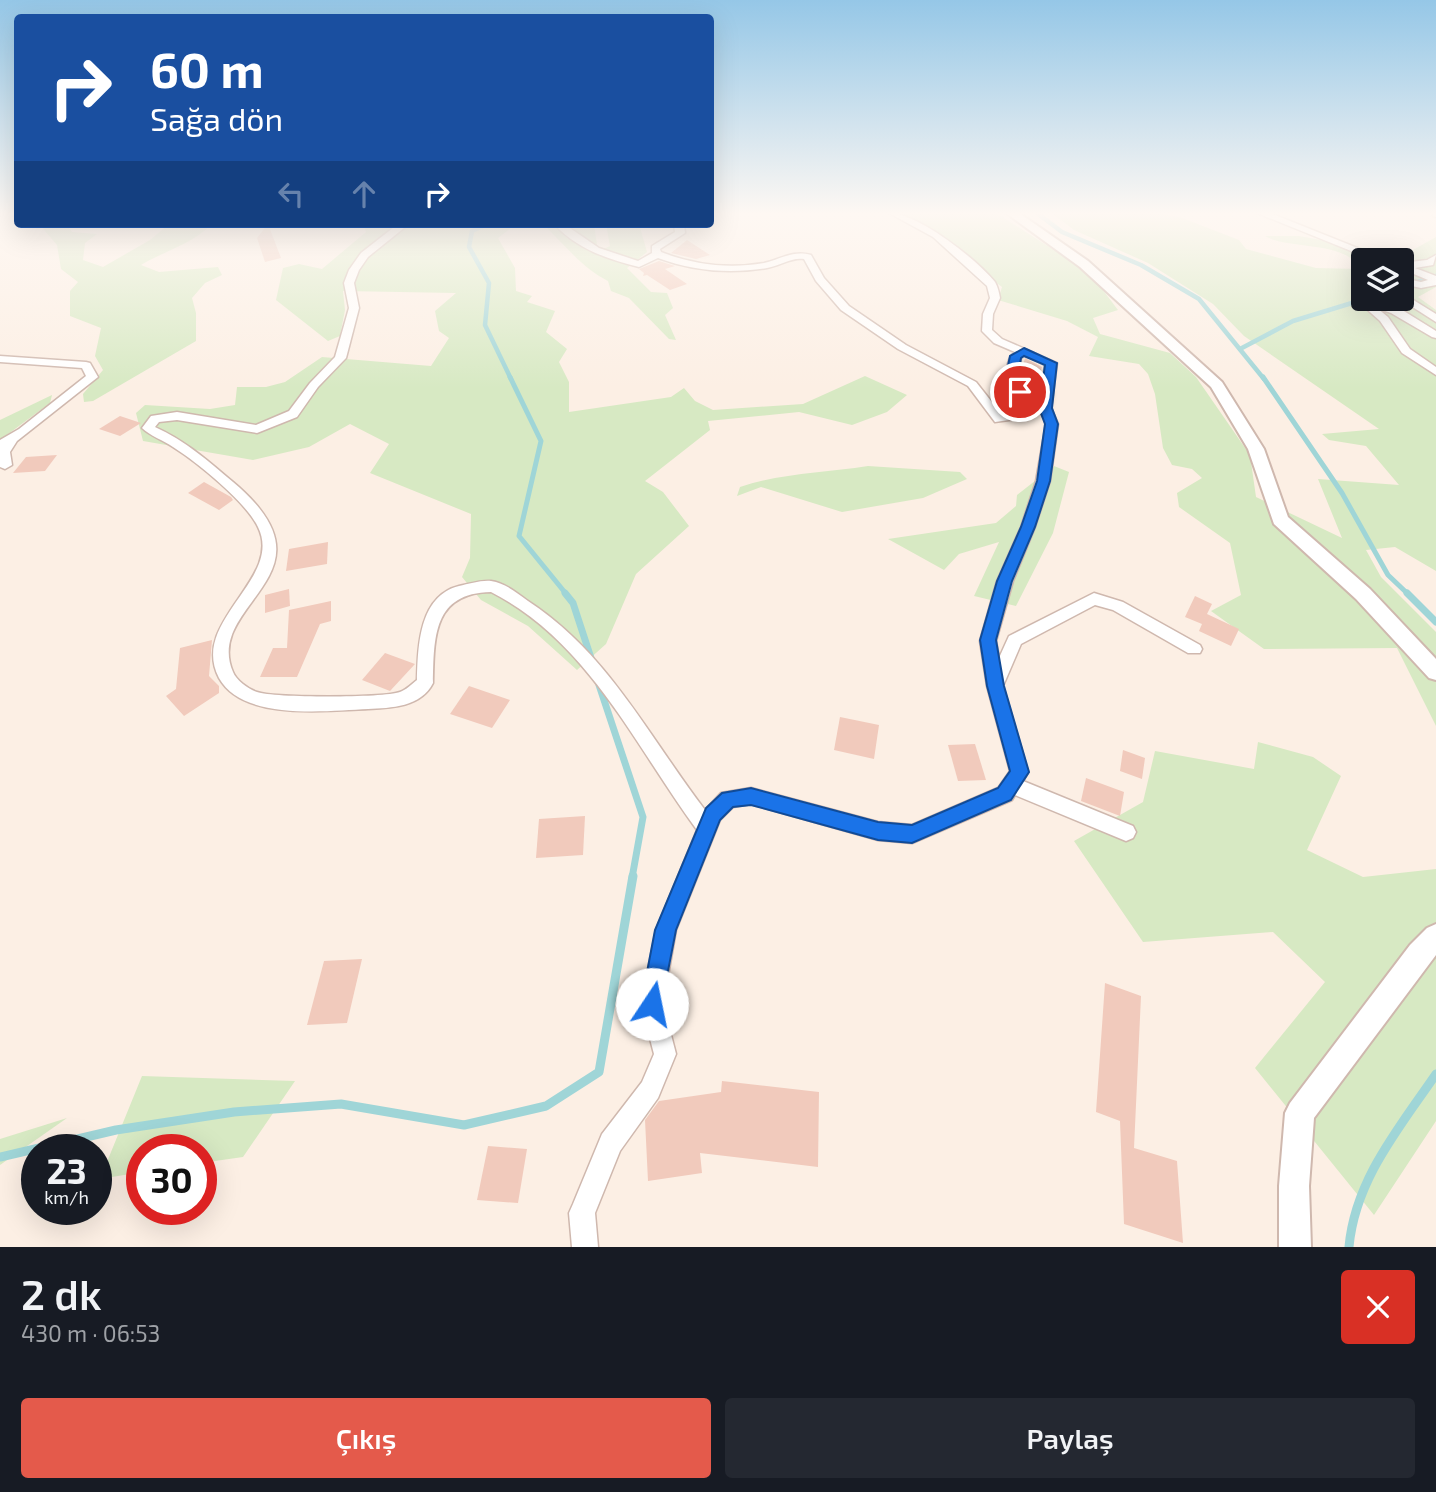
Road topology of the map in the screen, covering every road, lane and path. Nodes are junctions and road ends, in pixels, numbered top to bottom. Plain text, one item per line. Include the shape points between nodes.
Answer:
1 (354, 271) edge
2 (816, 271) edge
3 (977, 271) edge
4 (1092, 271) edge
5 (1415, 271) edge
6 (1414, 284) edge
7 (1414, 304) edge
8 (1436, 318) edge
9 (1436, 335) edge
10 (1024, 351) junction
11 (0, 359) edge
12 (1436, 372) edge
13 (13, 437) junction
14 (0, 445) edge
15 (5, 464) dead end
16 (1194, 649) dead end
17 (1436, 672) edge
18 (995, 686) junction
19 (1011, 785) junction
20 (707, 828) junction
21 (1126, 832) dead end
22 (1436, 937) edge
23 (585, 1247) edge
24 (1296, 1247) edge

1 - 20 street via 349,283 354,308 340,358 293,414 257,429 177,416 155,419 148,428 179,442 206,463 251,505 268,533 270,559 222,634 224,670 233,685 255,699 375,704 405,698 425,683 426,632 440,604 462,590 493,587 547,617 589,659 676,791
2 - 10 street via 845,308 902,347 972,384 999,419 1012,416 1023,402 1012,365
3 - 10 street via 992,285 995,298 987,331 998,341
4 - 17 street via 1217,385 1256,449 1280,520 1363,594
5 - 6 street via 1434,279
7 - 8 street
9 - 12 street via 1397,310 1367,305 1384,319 1406,351
10 - 18 street via 1051,363 1045,408 1052,424 1043,481 988,640
11 - 13 street via 86,365 92,377
13 - 14 street
13 - 15 street via 4,452
16 - 18 street via 1118,606 1094,599 1015,640
18 - 19 street via 1019,772
19 - 20 street via 1005,794 912,834 878,831 751,796 728,799
19 - 21 street
20 - 23 street via 666,930 652,1004 666,1054 650,1090 611,1143 582,1213
22 - 24 street via 1300,1113 1294,1186

